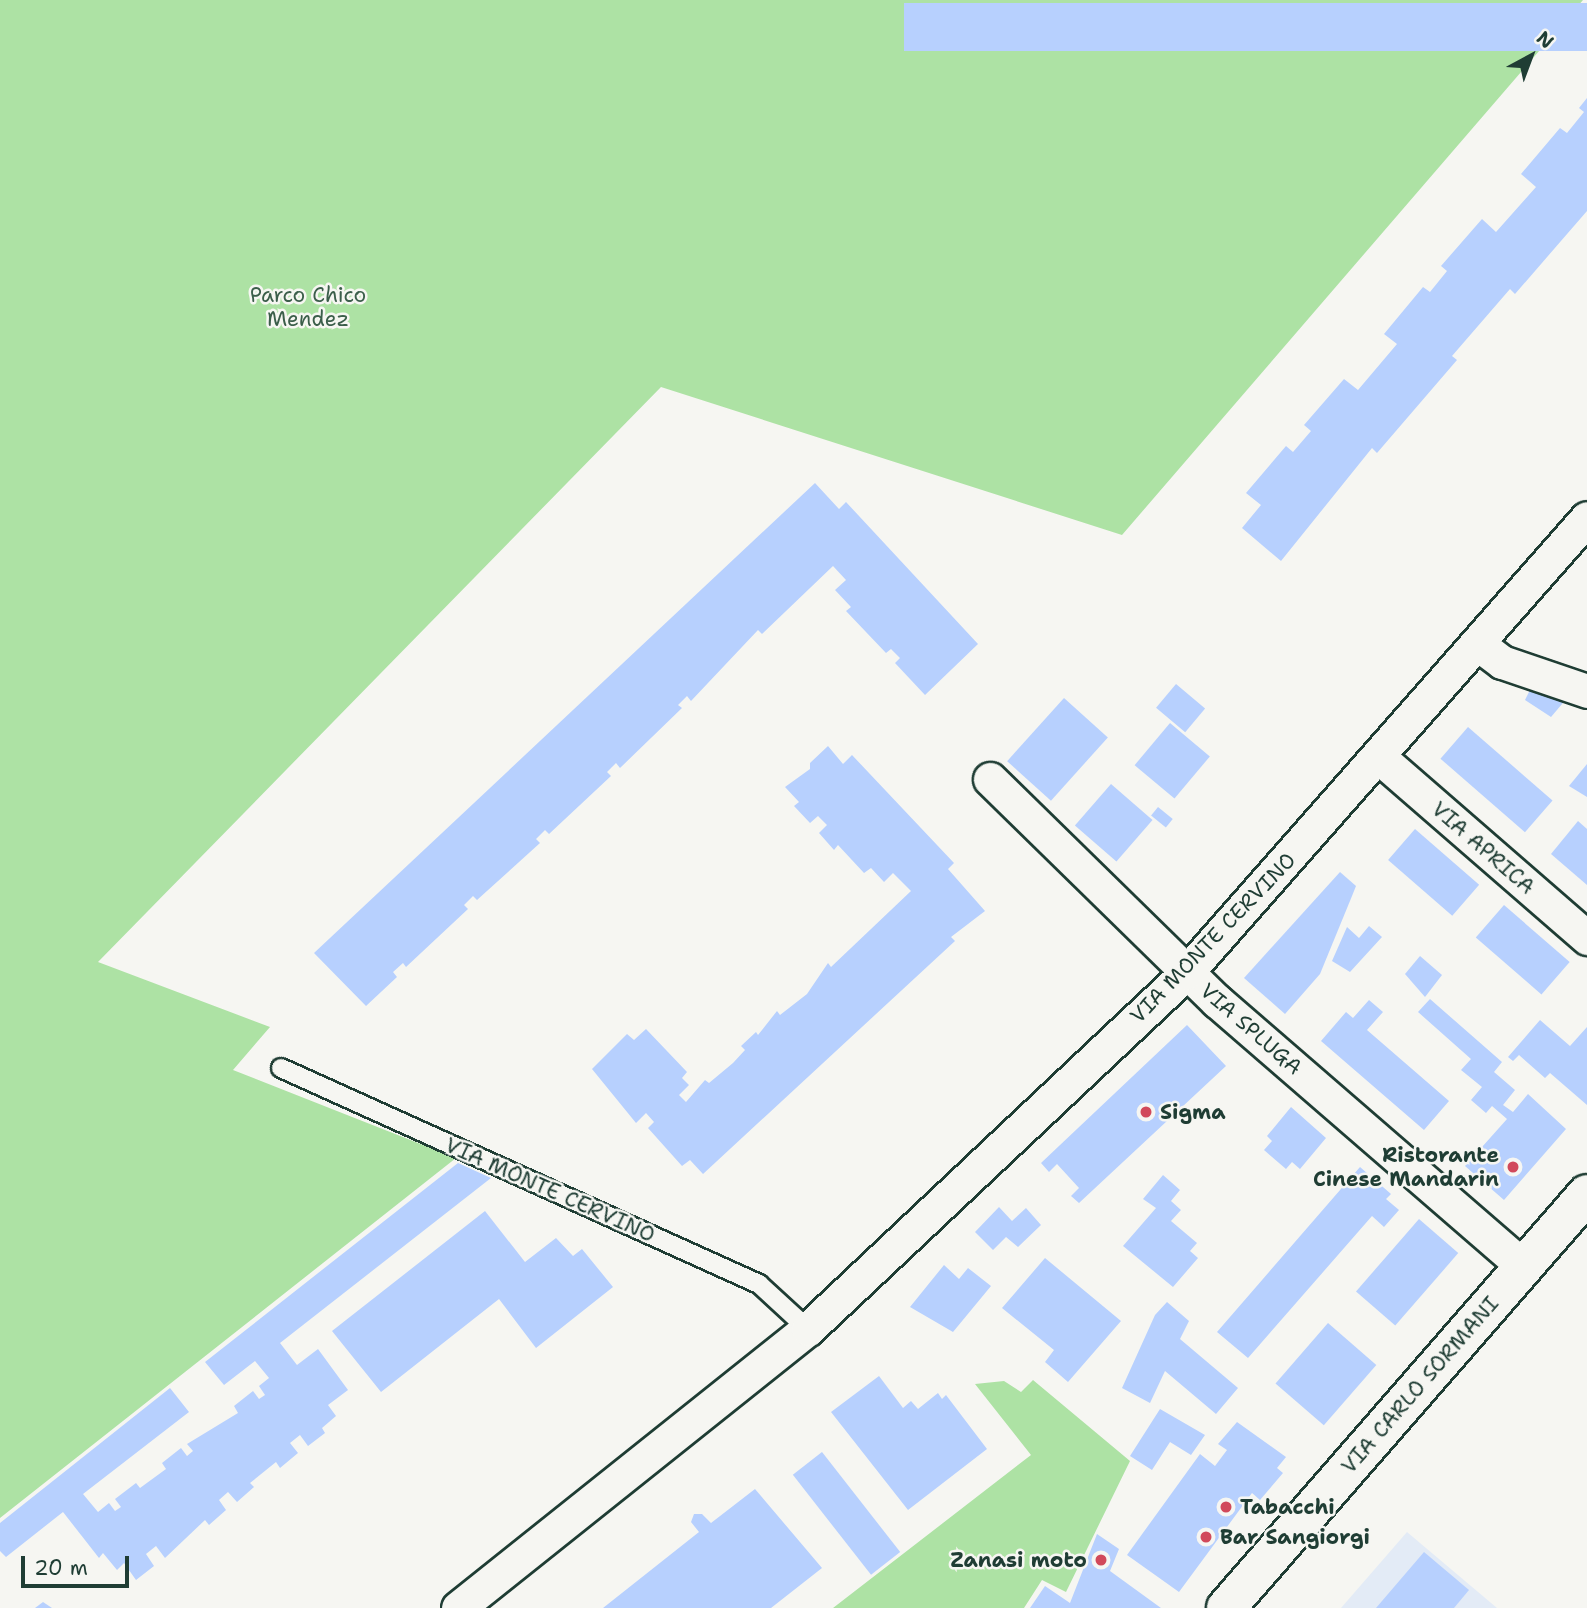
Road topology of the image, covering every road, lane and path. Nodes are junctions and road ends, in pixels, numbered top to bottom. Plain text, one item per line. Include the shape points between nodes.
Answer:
1 (1587, 518) edge
2 (1478, 644) junction
3 (1587, 691) edge
4 (1379, 757) junction
5 (990, 779) dead end
6 (1587, 938) edge
7 (1186, 973) junction
8 (281, 1069) dead end
9 (1587, 1194) edge
10 (1523, 1266) junction
11 (808, 1329) junction
12 (458, 1608) edge
13 (1226, 1608) edge

1 - 2 street, VIA MONTE CERVINO
2 - 3 street via 1502,662
2 - 4 street, VIA MONTE CERVINO
4 - 6 street, VIA APRICA
4 - 7 street, VIA MONTE CERVINO
5 - 7 street, VIA SPLUGA
7 - 10 street, VIA SPLUGA
7 - 11 street, VIA MONTE CERVINO
8 - 11 lane, VIA MONTE CERVINO via 759,1284
9 - 10 main road, VIA CARLO SORMANI
10 - 13 main road, VIA CARLO SORMANI
11 - 12 street, VIA MONTE CERVINO

